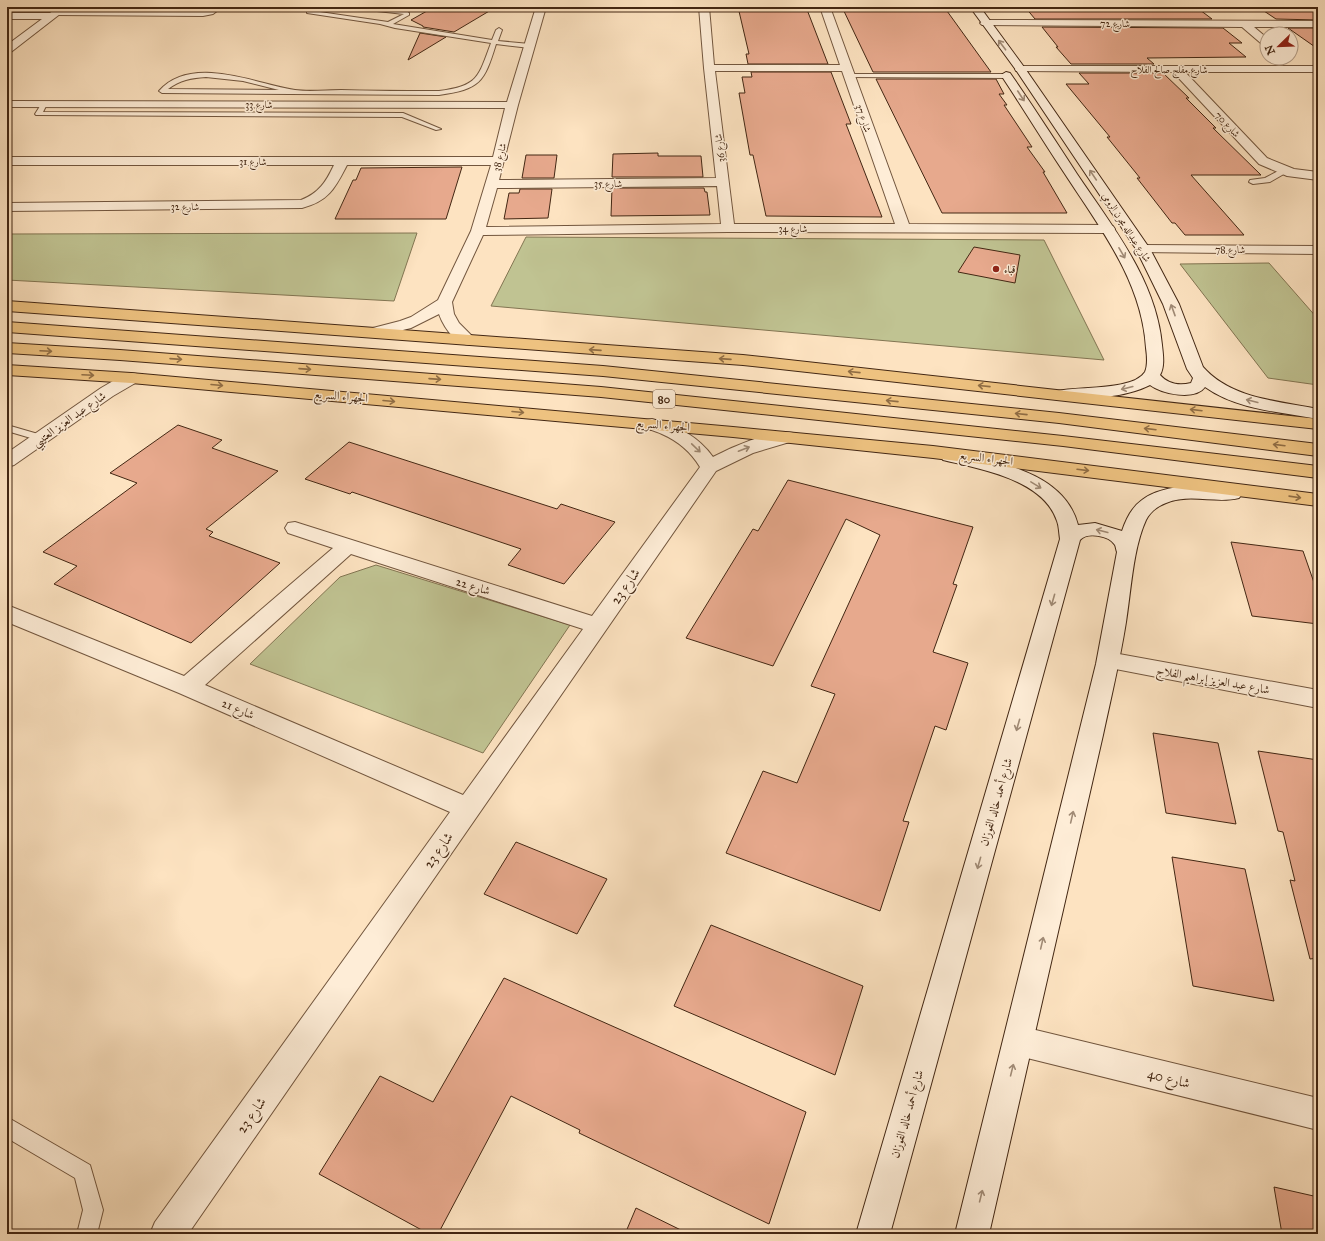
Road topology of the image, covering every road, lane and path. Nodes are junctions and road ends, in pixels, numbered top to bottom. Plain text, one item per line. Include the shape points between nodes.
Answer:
1 (64, 7) edge
2 (219, 7) edge
3 (317, 7) edge
4 (359, 7) edge
5 (541, 7) edge
6 (704, 7) edge
7 (825, 7) edge
8 (975, 7) edge
9 (54, 15) junction
10 (7, 16) edge
11 (389, 24) junction
12 (1244, 24) junction
13 (1318, 24) edge
14 (978, 27) junction
15 (499, 30) dead end
16 (1259, 36) edge
17 (494, 41) junction
18 (530, 46) junction
19 (7, 50) edge
20 (998, 64) dead end
21 (1294, 66) edge
22 (709, 68) junction
23 (1020, 69) junction
24 (1176, 69) junction
25 (1298, 69) junction
26 (1318, 69) edge
27 (848, 71) junction
28 (1007, 76) junction
29 (292, 91) junction
30 (7, 104) edge
31 (44, 104) junction
32 (512, 105) junction
33 (438, 129) dead end
34 (13, 161) edge
35 (498, 161) junction
36 (342, 162) junction
37 (1285, 171) junction
38 (7, 172) edge
39 (1318, 176) edge
40 (723, 182) junction
41 (1253, 182) dead end
42 (492, 184) junction
43 (7, 207) edge
44 (728, 228) junction
45 (903, 228) junction
46 (1108, 229) junction
47 (478, 231) junction
48 (1143, 249) junction
49 (1318, 250) edge
50 (444, 302) junction
51 (7, 306) edge
52 (7, 327) edge
53 (375, 332) junction
54 (469, 341) junction
55 (7, 348) edge
56 (7, 370) edge
57 (1151, 375) junction
58 (1202, 377) junction
59 (131, 378) junction
60 (1064, 395) junction
61 (1318, 414) edge
62 (652, 424) junction
63 (1318, 424) edge
64 (7, 428) edge
65 (40, 438) junction
66 (787, 438) junction
67 (1318, 450) edge
68 (933, 452) junction
69 (7, 461) edge
70 (710, 467) junction
71 (1318, 472) edge
72 (1275, 494) junction
73 (1318, 500) edge
74 (295, 528) dead end
75 (1070, 539) junction
76 (348, 546) junction
77 (1127, 552) junction
78 (7, 613) edge
79 (597, 625) junction
80 (1108, 660) junction
81 (187, 687) junction
82 (1318, 699) edge
83 (468, 808) junction
84 (1019, 1042) junction
85 (1318, 1114) edge
86 (7, 1128) edge
87 (875, 1232) edge
88 (87, 1234) edge
89 (167, 1234) edge
90 (972, 1234) edge

1 - 9 street
2 - 9 lane via 211,13 203,14
3 - 11 lane via 309,12
4 - 11 lane via 407,14
5 - 18 street, شارع 38
6 - 22 street, شارع 36
7 - 27 street, شارع 37
8 - 14 street, شارع عبدالله مجرن الرومي
9 - 10 street
9 - 19 street
11 - 17 lane
12 - 13 street, شارع 72
12 - 14 street, شارع 72
12 - 16 street
23 -> 14 street, شارع عبدالله مجرن الرومي
15 - 17 lane
17 - 18 lane
17 - 29 lane via 486,70 475,84 455,92
18 - 32 street, شارع 38
20 - 28 street, شارع عبدالله مجرن الرومي
21 - 25 street
22 - 27 street
22 - 40 street, شارع 36
23 - 24 street, شارع مفلح صالح الفلاح
48 -> 23 street, شارع عبدالله مجرن الرومي
24 - 25 street, شارع مفلح صالح الفلاح
24 - 37 street, شارع 70 via 1263,161
25 - 26 street, شارع مفلح صالح الفلاح
27 - 28 lane
27 - 45 street, شارع 37
28 -> 46 street, شارع عبدالله مجرن الرومي
29 - 29 lane via 165,92 162,91 182,77 198,75 215,75
30 - 31 street, شارع 33
31 - 32 street, شارع 33
31 - 33 lane via 38,114 403,115
32 - 35 street, شارع 38
34 - 36 street, شارع 31
34 - 38 street
35 - 36 street, شارع 31
35 - 42 street, شارع 38
36 - 43 street, شارع 32 via 325,194 302,204
37 - 39 street, شارع 70
37 - 41 lane via 1267,180
40 - 42 street, شارع 35
40 - 44 street, شارع 36
42 - 47 street, شارع 38
44 - 45 street, شارع 34
44 - 47 street, شارع 34
45 - 46 street, شارع 34
46 -> 57 street, شارع عبدالله مجرن الرومي via 1127,261 1151,316 1155,338 1155,364
47 - 50 street, شارع 38
48 - 49 street, شارع 78
58 -> 48 street, شارع عبدالله مجرن الرومي via 1195,369 1171,304
50 - 53 street, شارع 38 via 417,320
50 - 54 street via 450,322 457,332
51 - 53 main road
67 -> 52 main road, 80 via 1059,418 603,371
53 - 54 main road
60 -> 54 main road via 743,360
55 -> 71 main road, الجهراء السريع / 80 via 601,392 1063,441
56 -> 59 main road, الجهراء السريع
57 - 58 street via 1161,385 1181,390 1197,387
57 -> 60 street via 1129,388
61 -> 58 street, شارع عبدالله مجرن الرومي via 1234,396
59 -> 62 main road, الجهراء السريع
59 - 65 street, شارع عبد العزيز العتيبي via 106,392
63 -> 60 main road
62 - 66 main road, الجهراء السريع
62 -> 70 street via 682,437 704,456
64 - 65 lane
65 - 69 street, شارع عبد العزيز العتيبي
66 - 68 main road, الجهراء السريع
70 -> 66 street, شارع 23 via 753,446
68 -> 72 main road, الجهراء السريع
68 -> 75 street, شارع أحمد خالد الفوزان via 1007,471 1046,490 1059,504 1066,518
70 - 79 street, شارع 23
72 -> 73 main road, الجهراء السريع
72 - 77 street via 1177,493 1157,499 1142,511 1134,526
74 - 76 street, شارع 22
77 -> 75 street via 1124,543 1114,535 1101,530 1087,529 1076,532
75 -> 87 street, شارع أحمد خالد الفوزان
76 - 79 street, شارع 22
76 - 81 street
77 - 80 street
78 - 81 street, شارع 21
79 - 83 street, شارع 23
80 - 82 street, شارع عبد العزيز إبراهيم الفلاج
84 -> 80 street
81 - 83 street, شارع 21
83 - 89 street, شارع 23
84 - 85 street, شارع 40
90 -> 84 street
86 - 88 lane via 83,1172 93,1210

